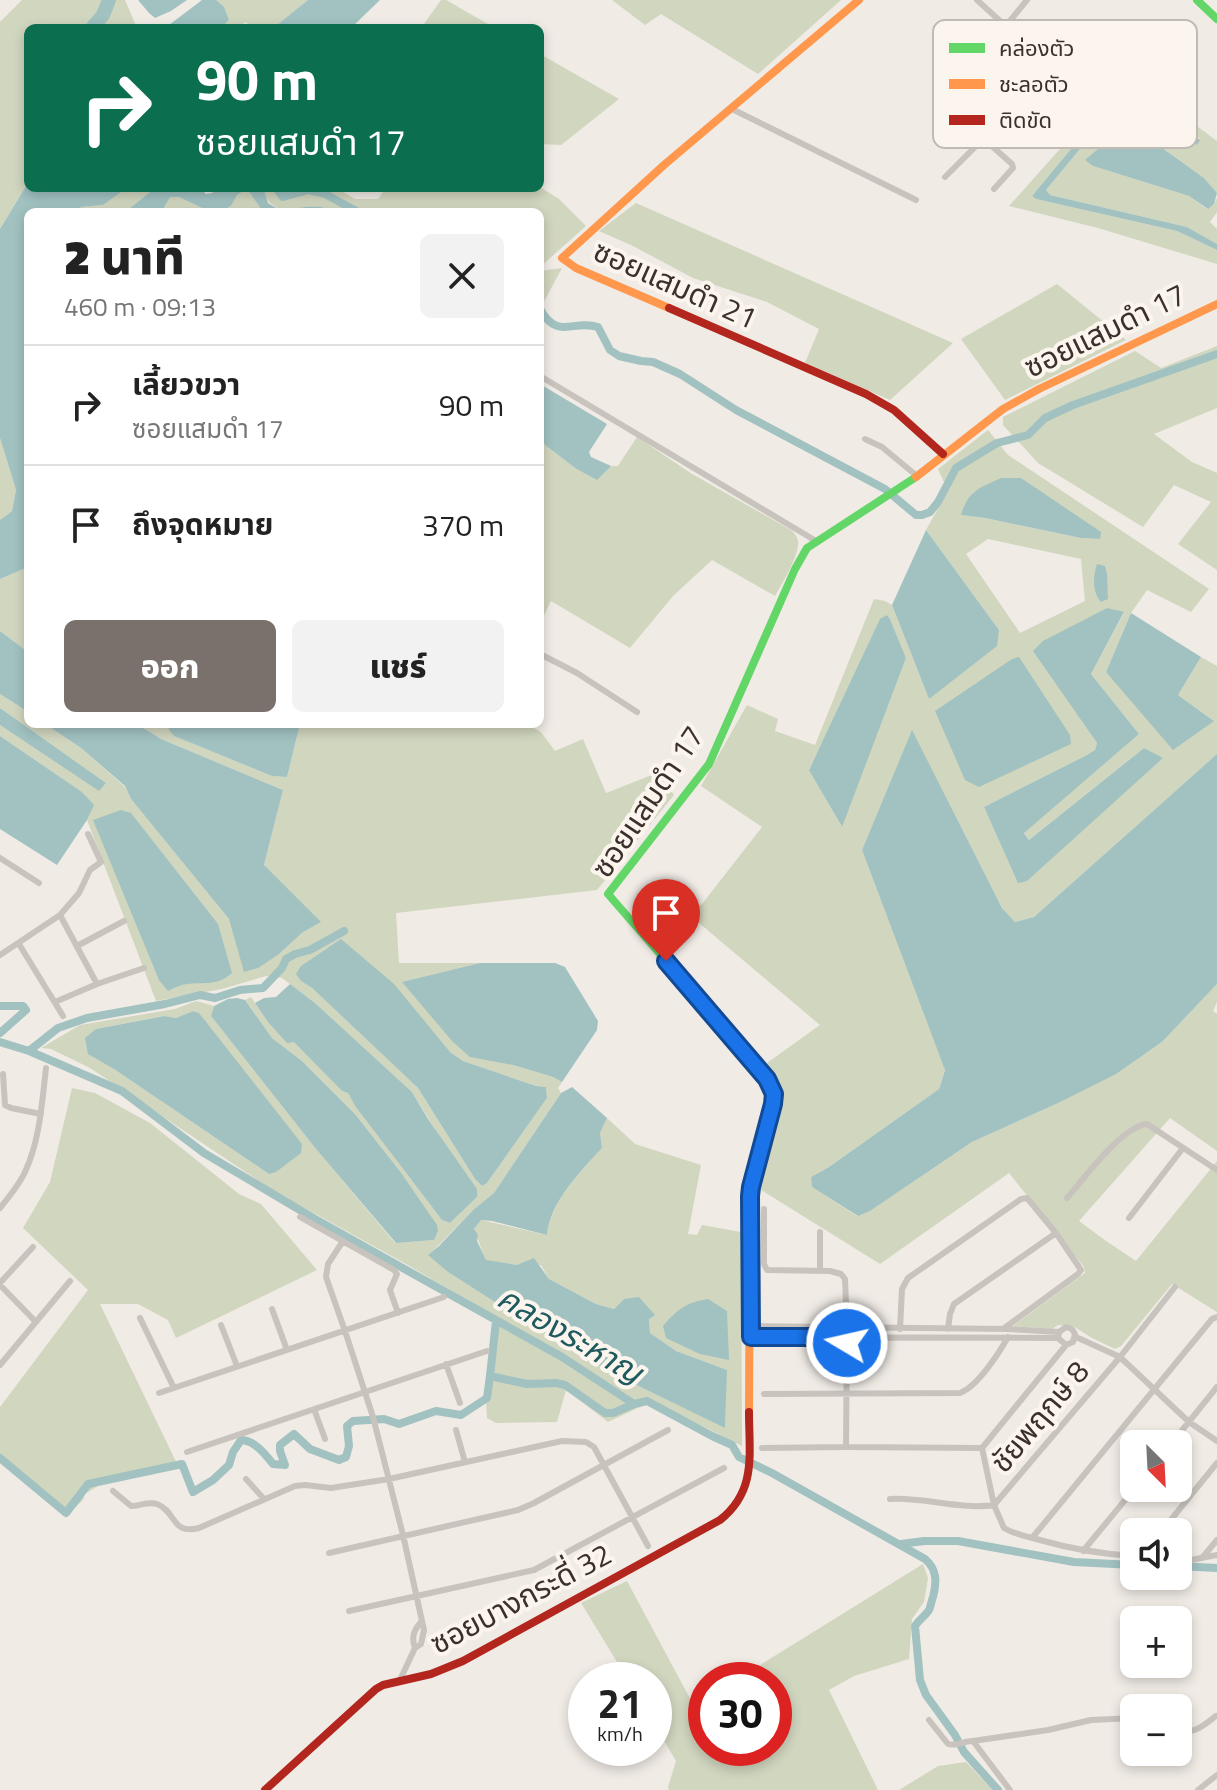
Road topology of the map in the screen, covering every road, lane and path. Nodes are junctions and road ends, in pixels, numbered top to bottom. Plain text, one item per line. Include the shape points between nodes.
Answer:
1 (859, 0) edge
2 (977, 0) edge
3 (1027, 0) edge
4 (1197, 0) edge
5 (1217, 19) edge
6 (998, 20) edge
7 (1011, 20) edge
8 (732, 109) junction
9 (975, 148) edge
10 (994, 148) edge
11 (945, 177) dead end
12 (994, 189) dead end
13 (916, 200) dead end
14 (1217, 304) edge
15 (544, 378) edge
16 (865, 439) dead end
17 (943, 454) junction
18 (917, 476) junction
19 (816, 541) junction
20 (544, 656) edge
21 (637, 712) dead end
22 (88, 834) dead end
23 (0, 858) edge
24 (39, 883) dead end
25 (60, 915) junction
26 (124, 921) dead end
27 (19, 944) junction
28 (77, 946) junction
29 (0, 955) edge
30 (144, 968) dead end
31 (97, 984) junction
32 (55, 1002) junction
33 (63, 1016) dead end
34 (46, 1068) dead end
35 (3, 1074) dead end
36 (41, 1114) junction
37 (1183, 1148) junction
38 (1217, 1170) edge
39 (1067, 1198) dead end
40 (0, 1208) edge
41 (764, 1209) dead end
42 (300, 1217) dead end
43 (1129, 1218) dead end
44 (820, 1232) dead end
45 (1056, 1233) junction
46 (343, 1241) junction
47 (33, 1247) dead end
48 (820, 1270) junction
49 (70, 1281) dead end
50 (0, 1284) edge
51 (1175, 1287) dead end
52 (444, 1297) dead end
53 (272, 1309) dead end
54 (398, 1313) junction
55 (1217, 1317) edge
56 (140, 1318) dead end
57 (36, 1322) junction
58 (221, 1325) dead end
59 (751, 1326) junction
60 (811, 1327) junction
61 (847, 1328) junction
62 (875, 1328) junction
63 (900, 1329) junction
64 (926, 1329) junction
65 (948, 1329) junction
66 (345, 1331) junction
67 (1006, 1332) junction
68 (1058, 1335) junction
69 (751, 1337) junction
70 (847, 1337) junction
71 (875, 1337) junction
72 (1076, 1337) junction
73 (811, 1338) junction
74 (925, 1338) junction
75 (1066, 1345) junction
76 (287, 1350) junction
77 (487, 1351) dead end
78 (1120, 1357) junction
79 (446, 1364) junction
80 (0, 1365) edge
81 (237, 1366) junction
82 (1217, 1387) edge
83 (174, 1388) junction
84 (1154, 1390) junction
85 (366, 1391) junction
86 (159, 1393) dead end
87 (847, 1393) junction
88 (764, 1394) dead end
89 (460, 1403) dead end
90 (314, 1409) junction
91 (1189, 1422) junction
92 (456, 1430) dead end
93 (668, 1430) dead end
94 (1182, 1430) edge
95 (325, 1439) dead end
96 (1217, 1441) edge
97 (846, 1447) junction
98 (762, 1448) dead end
99 (982, 1448) junction
100 (187, 1452) dead end
101 (465, 1462) junction
102 (1217, 1463) edge
103 (603, 1464) junction
104 (724, 1468) dead end
105 (749, 1470) joint
106 (246, 1479) dead end
107 (389, 1479) junction
108 (113, 1491) dead end
109 (264, 1499) junction
110 (890, 1499) dead end
111 (1123, 1502) edge
112 (994, 1505) junction
113 (633, 1516) junction
114 (1172, 1518) edge
115 (403, 1535) junction
116 (1032, 1538) junction
117 (1217, 1540) edge
118 (648, 1546) dead end
119 (1083, 1551) junction
120 (329, 1553) dead end
121 (1120, 1555) edge
122 (1217, 1555) edge
123 (1202, 1558) junction
124 (1192, 1559) edge
125 (416, 1597) junction
126 (349, 1611) dead end
127 (399, 1682) junction
128 (1217, 1716) edge
129 (1120, 1719) edge
130 (929, 1720) dead end
131 (1192, 1732) edge
132 (970, 1741) junction
133 (1217, 1775) edge
134 (265, 1790) edge
135 (1010, 1790) edge
136 (1198, 1790) edge

1 - 8 street, ซอยแสมดำ 21
2 - 6 street
3 - 7 street
4 - 5 street
8 - 13 street
8 - 17 street, ซอยแสมดำ 21 via 562,258 866,394 894,410
9 - 11 street
10 - 12 street via 1013,168
14 - 17 street, ซอยแสมดำ 17 via 1003,409
15 - 19 street
16 - 18 street
17 - 18 street, ซอยแสมดำ 17
18 - 19 street, ซอยแสมดำ 17
19 - 59 street, ซอยแสมดำ 17 via 795,569 709,764 608,894 772,1087 773,1104 751,1187
20 - 21 street
22 - 25 street via 101,862
23 - 24 street
25 - 27 street
25 - 28 street
26 - 28 street
27 - 29 street
27 - 32 street
28 - 31 street
30 - 31 street
31 - 32 street
32 - 33 street
34 - 36 street
35 - 36 street via 5,1105
36 - 40 street via 24,1174
37 - 38 street
37 - 39 street via 1142,1124 1122,1136
37 - 43 street
41 - 48 street via 767,1270
42 - 46 street
44 - 48 street
45 - 63 street via 1030,1199 1021,1199 908,1278 902,1289
45 - 65 street via 954,1304
45 - 67 street via 1080,1273
46 - 54 street via 394,1270 390,1290
46 - 66 street via 326,1277
47 - 50 street
48 - 61 street via 845,1279
49 - 57 street
50 - 57 street
51 - 78 street, ชัยพฤกษ์ 8
52 - 54 street
53 - 76 street
54 - 66 street
55 - 84 street
56 - 83 street
57 - 80 street
58 - 81 street
59 - 60 street
59 - 69 street, ซอยแสมดำ 17
60 - 61 street
60 - 73 street
61 - 62 street
61 - 70 street
62 - 63 street
62 - 71 street
63 - 64 street
64 - 65 street
64 - 74 street
65 - 67 street
66 - 76 street
66 - 85 street
67 - 68 street
67 - 74 street
67 - 87 street via 999,1352 965,1391
68 - 72 street via 1069,1327
68 - 75 street
69 - 73 street
69 - 105 street, ซอยแสมดำ 17
70 - 71 street
70 - 73 street
70 - 87 street
71 - 74 street
72 - 75 street
72 - 78 street
75 - 99 street
76 - 81 street
77 - 79 street
78 - 84 street
78 - 112 street, ชัยพฤกษ์ 8
79 - 85 street
79 - 89 street
81 - 83 street
82 - 91 street
83 - 86 street
84 - 91 street
84 - 116 street
85 - 90 street
85 - 107 street
87 - 88 street
87 - 97 street
90 - 95 street
90 - 100 street
91 - 94 street
91 - 96 street
92 - 101 street
93 - 103 street
97 - 98 street
97 - 99 street
99 - 112 street
101 - 103 street via 575,1441 591,1444
101 - 107 street
102 - 114 street
103 - 113 street
103 - 115 street via 518,1510
104 - 113 street
105 - 127 street, ซอยบางกระดี่ 32 via 742,1497 720,1520 463,1661
106 - 109 street
107 - 109 street via 331,1488 295,1486
107 - 115 street
108 - 109 street via 131,1506 158,1504 188,1531
110 - 112 street
111 - 119 street
112 - 116 street via 1004,1528
113 - 118 street
113 - 125 street via 534,1570
115 - 120 street
115 - 125 street
116 - 119 street
117 - 123 street
119 - 121 street
122 - 123 street
123 - 124 street
125 - 126 street
125 - 127 street via 424,1630
127 - 134 street, ซอยบางกระดี่ 32 via 365,1697
128 - 131 street
129 - 132 street
130 - 132 street via 948,1744
132 - 135 street
133 - 136 street

